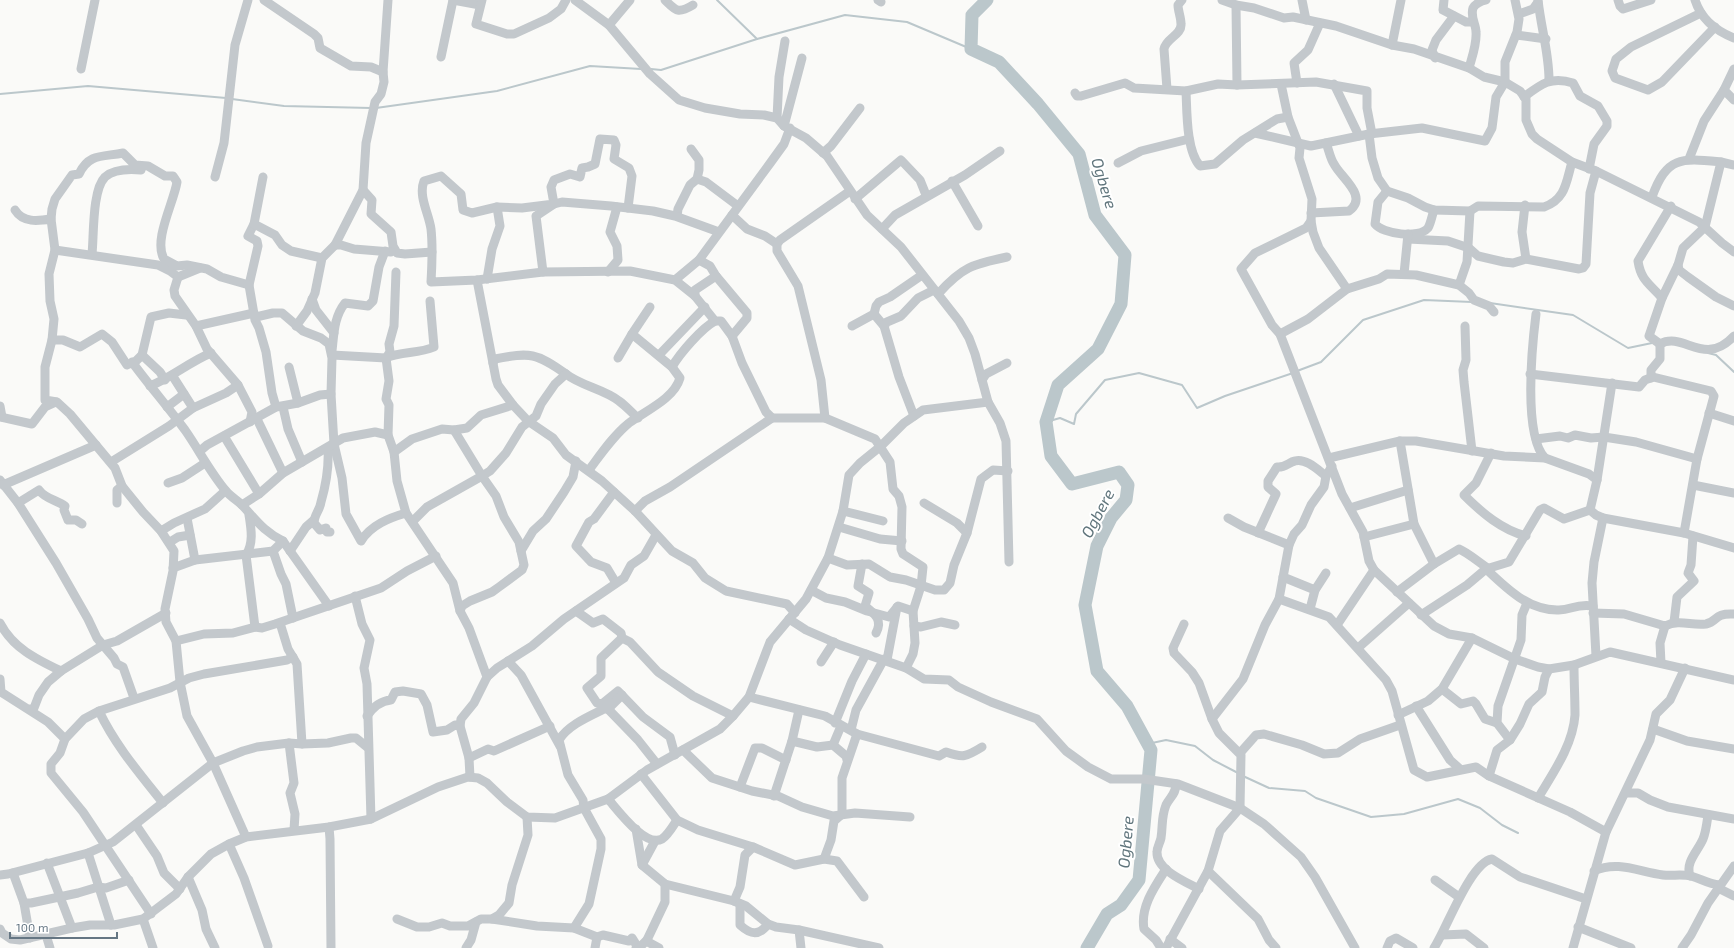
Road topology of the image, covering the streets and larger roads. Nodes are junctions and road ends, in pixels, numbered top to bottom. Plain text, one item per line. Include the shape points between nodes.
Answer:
1 (95, 0) edge
2 (248, 0) edge
3 (264, 0) edge
4 (388, 0) edge
5 (453, 0) edge
6 (566, 0) edge
7 (575, 0) edge
8 (630, 0) edge
9 (665, 0) edge
10 (1182, 0) edge
11 (1222, 0) edge
12 (1302, 0) edge
13 (1401, 0) edge
14 (1444, 0) edge
15 (1486, 0) edge
16 (1618, 0) edge
17 (1651, 0) edge
18 (1695, 0) edge
19 (1514, 1) edge
20 (1538, 1) edge
21 (481, 3) edge
22 (693, 5) dead end
23 (1236, 5) junction
24 (1701, 13) junction
25 (1519, 14) junction
26 (1454, 16) junction
27 (1306, 20) junction
28 (1320, 22) junction
29 (1472, 22) junction
30 (609, 26) junction
31 (1715, 27) junction
32 (1516, 35) junction
33 (1734, 38) edge
34 (1546, 39) junction
35 (785, 42) dead end
36 (1392, 44) junction
37 (441, 57) dead end
38 (802, 58) dead end
39 (1435, 58) junction
40 (1469, 68) junction
41 (81, 69) dead end
42 (1734, 69) edge
43 (383, 72) junction
44 (1550, 80) junction
45 (1505, 82) junction
46 (1297, 83) junction
47 (1281, 84) junction
48 (1334, 84) junction
49 (1237, 86) junction
50 (1167, 89) junction
51 (1724, 90) junction
52 (1186, 91) junction
53 (1075, 93) dead end
54 (1524, 97) junction
55 (1734, 100) edge
56 (860, 108) dead end
57 (1288, 117) junction
58 (777, 118) junction
59 (787, 127) junction
60 (1255, 133) junction
61 (1367, 135) junction
62 (1189, 139) junction
63 (1299, 143) junction
64 (1326, 143) junction
65 (690, 149) dead end
66 (1000, 151) dead end
67 (823, 152) junction
68 (1689, 159) junction
69 (1572, 162) junction
70 (1721, 162) junction
71 (1118, 163) dead end
72 (1734, 165) edge
73 (1593, 170) junction
74 (157, 171) junction
75 (215, 177) dead end
76 (263, 177) dead end
77 (697, 179) junction
78 (952, 181) junction
79 (363, 190) junction
80 (1387, 191) junction
81 (853, 195) junction
82 (926, 195) junction
83 (1652, 197) junction
84 (554, 204) junction
85 (1525, 205) junction
86 (738, 206) junction
87 (1671, 206) junction
88 (497, 207) junction
89 (617, 207) junction
90 (628, 208) junction
91 (15, 210) dead end
92 (1434, 210) junction
93 (1470, 211) junction
94 (732, 215) junction
95 (677, 216) junction
96 (1311, 217) junction
97 (51, 219) junction
98 (254, 224) junction
99 (978, 226) dead end
100 (1705, 227) junction
101 (882, 229) junction
102 (719, 232) junction
103 (1408, 236) junction
104 (776, 244) junction
105 (335, 246) junction
106 (1469, 248) junction
107 (55, 250) junction
108 (385, 251) junction
109 (432, 252) junction
110 (1734, 252) edge
111 (397, 253) junction
112 (92, 254) junction
113 (1008, 257) dead end
114 (322, 258) junction
115 (1526, 259) junction
116 (699, 260) junction
117 (1678, 265) junction
118 (200, 268) junction
119 (396, 272) dead end
120 (543, 272) junction
121 (608, 272) junction
122 (1404, 274) junction
123 (922, 275) junction
124 (716, 276) junction
125 (178, 277) junction
126 (487, 279) junction
127 (477, 280) junction
128 (675, 280) junction
129 (249, 285) junction
130 (1459, 285) junction
131 (1347, 290) junction
132 (936, 292) junction
133 (695, 296) junction
134 (1662, 298) junction
135 (312, 299) junction
136 (430, 301) dead end
137 (1734, 306) edge
138 (650, 307) dead end
139 (705, 307) junction
140 (1494, 312) dead end
141 (186, 314) junction
142 (874, 314) junction
143 (1536, 314) dead end
144 (255, 315) junction
145 (714, 322) junction
146 (196, 326) junction
147 (296, 326) junction
148 (852, 326) dead end
149 (884, 326) junction
150 (1465, 326) dead end
151 (334, 333) junction
152 (632, 334) junction
153 (1280, 334) junction
154 (732, 336) junction
155 (1734, 336) edge
156 (52, 340) junction
157 (1660, 344) junction
158 (211, 353) junction
159 (142, 355) junction
160 (659, 355) junction
161 (332, 357) junction
162 (386, 358) junction
163 (618, 358) dead end
164 (132, 362) junction
165 (493, 363) junction
166 (1007, 363) dead end
167 (289, 367) dead end
168 (672, 367) junction
169 (566, 374) junction
170 (1530, 374) junction
171 (168, 378) junction
172 (1651, 378) junction
173 (982, 380) junction
174 (1612, 383) junction
175 (238, 385) junction
176 (150, 386) junction
177 (184, 394) junction
178 (331, 394) junction
179 (57, 402) junction
180 (988, 402) junction
181 (298, 403) junction
182 (513, 405) junction
183 (0, 406) edge
184 (167, 407) junction
185 (280, 407) junction
186 (193, 408) junction
187 (1709, 413) junction
188 (914, 416) junction
189 (1, 417) edge
190 (768, 417) junction
191 (638, 418) junction
192 (825, 418) junction
193 (177, 420) junction
194 (253, 420) junction
195 (528, 420) junction
196 (1734, 421) edge
197 (454, 430) junction
198 (388, 435) junction
199 (224, 436) junction
200 (1604, 437) junction
201 (1536, 440) junction
202 (1400, 441) junction
203 (96, 445) junction
204 (331, 446) junction
205 (881, 446) junction
206 (200, 451) junction
207 (1472, 451) junction
208 (394, 452) junction
209 (1491, 453) junction
210 (1545, 458) junction
211 (1697, 459) junction
212 (576, 461) junction
213 (111, 462) junction
214 (205, 462) junction
215 (302, 462) junction
216 (1330, 462) junction
217 (589, 470) junction
218 (1008, 471) junction
219 (283, 473) junction
220 (482, 476) junction
221 (1326, 476) junction
222 (1598, 480) junction
223 (2, 482) edge
224 (168, 483) dead end
225 (1693, 485) junction
226 (122, 486) junction
227 (1408, 490) junction
228 (225, 491) junction
229 (614, 492) junction
230 (1734, 493) edge
231 (259, 494) junction
232 (117, 503) dead end
233 (924, 503) dead end
234 (18, 504) junction
235 (242, 505) junction
236 (1350, 508) junction
237 (1590, 510) junction
238 (635, 511) junction
239 (843, 511) junction
240 (406, 514) junction
241 (249, 515) junction
242 (187, 518) junction
243 (1228, 518) dead end
244 (1603, 518) junction
245 (314, 520) junction
246 (413, 521) junction
247 (883, 521) dead end
248 (82, 524) dead end
249 (1414, 524) junction
250 (838, 528) junction
251 (161, 531) junction
252 (330, 532) dead end
253 (967, 533) junction
254 (1258, 533) junction
255 (190, 535) junction
256 (656, 535) junction
257 (1689, 535) junction
258 (1526, 536) junction
259 (1364, 537) junction
260 (283, 541) junction
261 (902, 541) junction
262 (170, 542) junction
263 (1289, 544) junction
264 (1734, 548) edge
265 (273, 551) junction
266 (290, 551) junction
267 (521, 551) junction
268 (246, 555) junction
269 (436, 556) junction
270 (828, 558) junction
271 (195, 560) junction
272 (1009, 562) dead end
273 (862, 564) junction
274 (1434, 564) junction
275 (173, 568) junction
276 (1488, 569) junction
277 (1374, 570) junction
278 (1326, 573) dead end
279 (1283, 577) junction
280 (616, 583) junction
281 (921, 586) junction
282 (811, 590) junction
283 (1315, 590) junction
284 (1397, 592) junction
285 (355, 596) junction
286 (1279, 599) junction
287 (1409, 603) junction
288 (1527, 603) junction
289 (329, 606) junction
290 (898, 606) junction
291 (1310, 609) junction
292 (1593, 609) junction
293 (460, 610) junction
294 (576, 611) junction
295 (913, 611) junction
296 (166, 613) junction
297 (874, 613) junction
298 (1734, 614) edge
299 (792, 616) junction
300 (1421, 616) junction
301 (293, 618) junction
302 (0, 622) edge
303 (1674, 622) junction
304 (280, 623) junction
305 (1184, 624) dead end
306 (955, 625) dead end
307 (1338, 625) junction
308 (914, 626) junction
309 (1665, 626) junction
310 (255, 627) junction
311 (876, 633) dead end
312 (622, 638) junction
313 (1472, 638) junction
314 (176, 641) junction
315 (834, 642) junction
316 (103, 645) junction
317 (1358, 648) junction
318 (866, 654) junction
319 (1596, 656) junction
320 (293, 657) junction
321 (886, 659) junction
322 (1515, 659) junction
323 (508, 660) junction
324 (821, 662) dead end
325 (1661, 663) junction
326 (1574, 665) junction
327 (906, 668) junction
328 (1685, 668) junction
329 (1549, 669) junction
330 (61, 671) junction
331 (487, 677) junction
332 (0, 679) edge
333 (1734, 680) edge
334 (180, 682) junction
335 (1442, 689) junction
336 (0, 692) edge
337 (622, 695) junction
338 (749, 697) junction
339 (134, 698) junction
340 (1416, 706) junction
341 (608, 709) junction
342 (30, 710) junction
343 (799, 710) junction
344 (100, 711) junction
345 (1398, 715) junction
346 (367, 716) junction
347 (733, 716) junction
348 (1212, 719) junction
349 (1497, 723) junction
350 (838, 724) junction
351 (1400, 725) junction
352 (460, 726) junction
353 (550, 726) junction
354 (1653, 729) junction
355 (854, 732) junction
356 (65, 738) junction
357 (1510, 740) junction
358 (792, 741) junction
359 (289, 743) junction
360 (302, 744) junction
361 (833, 745) junction
362 (560, 746) junction
363 (367, 747) junction
364 (982, 747) dead end
365 (1734, 749) edge
366 (679, 753) junction
367 (1240, 753) junction
368 (469, 758) junction
369 (786, 760) junction
370 (847, 760) junction
371 (213, 763) junction
372 (657, 764) junction
373 (1460, 769) junction
374 (641, 774) junction
375 (1489, 776) junction
376 (470, 777) junction
377 (1176, 784) junction
378 (740, 787) junction
379 (1626, 793) junction
380 (774, 796) junction
381 (608, 798) junction
382 (1538, 798) junction
383 (163, 803) junction
384 (584, 808) junction
385 (1240, 808) junction
386 (1708, 814) junction
387 (527, 817) junction
388 (836, 817) junction
389 (910, 818) dead end
390 (371, 819) junction
391 (1734, 819) edge
392 (677, 820) junction
393 (136, 825) junction
394 (329, 827) junction
395 (294, 830) junction
396 (636, 830) junction
397 (1606, 832) junction
398 (246, 837) junction
399 (654, 841) junction
400 (229, 844) junction
401 (105, 846) junction
402 (753, 847) junction
403 (88, 853) junction
404 (824, 859) junction
405 (47, 863) junction
406 (642, 865) junction
407 (1166, 869) junction
408 (1733, 869) edge
409 (1208, 871) junction
410 (1594, 871) junction
411 (13, 873) junction
412 (0, 875) edge
413 (1690, 876) junction
414 (188, 877) junction
415 (128, 880) junction
416 (1435, 880) dead end
417 (665, 884) junction
418 (1719, 886) junction
419 (98, 887) junction
420 (1199, 889) junction
421 (180, 890) junction
422 (1734, 896) edge
423 (60, 897) junction
424 (864, 897) dead end
425 (1459, 897) junction
426 (1586, 899) junction
427 (737, 902) junction
428 (24, 903) junction
429 (147, 917) junction
430 (397, 919) dead end
431 (492, 919) junction
432 (476, 922) junction
433 (768, 924) junction
434 (111, 925) junction
435 (1578, 927) junction
436 (72, 928) junction
437 (574, 928) junction
438 (799, 930) junction
439 (1, 932) edge
440 (46, 935) junction
441 (1442, 935) junction
442 (597, 937) junction
443 (30, 938) junction
444 (1170, 939) junction
445 (647, 940) junction
446 (11, 944) edge
447 (267, 947) edge
448 (50, 948) edge
449 (153, 948) edge
450 (215, 948) edge
451 (331, 948) edge
452 (466, 948) edge
453 (594, 948) edge
454 (638, 948) edge
455 (659, 948) edge
456 (801, 948) edge
457 (879, 948) edge
458 (1161, 948) edge
459 (1166, 948) edge
460 (1182, 948) edge
461 (1276, 948) edge
462 (1355, 948) edge
463 (1387, 948) edge
464 (1413, 948) edge
465 (1434, 948) edge
466 (1484, 948) edge
467 (1573, 948) edge
468 (1631, 948) edge
469 (1682, 948) edge

1 - 41 street
2 - 75 street via 235,45 224,143
3 - 43 street via 318,38 320,48 324,52 351,66 371,67
4 - 43 street
5 - 21 street
5 - 37 street
6 - 21 street via 549,18 514,34 476,24
7 - 30 street
8 - 30 street
9 - 22 street via 675,10 683,11
10 - 50 street via 1178,5 1181,24 1176,35 1165,44 1164,49
11 - 23 street
12 - 27 street
13 - 36 street
14 - 26 street via 1443,10
15 - 29 street via 1475,5
16 - 17 street via 1623,9
18 - 24 street
19 - 25 street
20 - 25 street via 1533,9
20 - 34 street via 1542,30
23 - 27 street via 1284,18
23 - 49 street
24 - 31 street
24 - 31 street via 1631,47 1616,59 1612,71 1615,78 1648,90 1662,82
25 - 32 street
26 - 29 street
26 - 39 street via 1436,40 1432,50
27 - 28 street
28 - 36 street
28 - 46 street via 1308,50 1294,63
29 - 40 street via 1476,30
30 - 58 street via 650,74 679,100 704,108
31 - 33 street
32 - 34 street
32 - 45 street via 1505,62
34 - 44 street
35 - 58 street via 779,77
36 - 39 street via 1414,49
38 - 59 street
39 - 40 street
40 - 45 street via 1484,77
42 - 51 street
43 - 79 street via 384,82 381,94 375,102 366,143
44 - 54 street via 1538,85
44 - 73 street via 1573,83 1580,96 1604,112 1608,121 1594,144
45 - 54 street via 1520,91
45 - 61 street via 1496,97 1492,128 1485,141 1422,128
46 - 47 street
46 - 48 street
47 - 49 street
47 - 57 street
48 - 61 street
48 - 61 street via 1367,91
49 - 52 street via 1218,84
50 - 52 street
50 - 53 street via 1134,88 1125,83 1081,96
51 - 55 street
51 - 68 street via 1704,121
52 - 62 street
54 - 69 street via 1526,120 1532,134
56 - 67 street via 831,146
57 - 60 street via 1277,119
57 - 63 street
58 - 59 street
59 - 67 street
59 - 86 street via 784,144
60 - 62 street via 1215,164 1207,166 1200,166 1196,162
60 - 63 street
61 - 64 street
61 - 80 street via 1378,178
62 - 71 street via 1141,151
63 - 64 street via 1311,146
63 - 96 street via 1299,158 1312,199
64 - 96 street via 1334,164 1355,192 1357,200 1349,211
65 - 77 street via 699,160
66 - 78 street
67 - 81 street
68 - 70 street
68 - 83 street via 1672,164 1665,170
69 - 73 street
69 - 85 street via 1562,195 1557,200 1544,207
70 - 72 street
70 - 100 street
73 - 83 street
73 - 115 street via 1586,264 1583,268
74 - 97 street via 148,166 135,165 123,153 88,160 79,174 72,175 56,199
74 - 112 street via 131,169 113,172 104,178 96,198
74 - 118 street via 165,176 173,176 177,182 166,218 162,255 177,266
76 - 98 street
77 - 86 street via 706,182
77 - 95 street via 686,192
78 - 82 street
78 - 99 street
79 - 105 street
79 - 111 street via 372,200 371,214 391,232
80 - 92 street
80 - 103 street via 1378,202 1375,224 1387,232
81 - 82 street via 901,160 920,180
81 - 101 street via 867,215
81 - 104 street
82 - 101 street via 895,215
83 - 87 street
84 - 88 street via 522,208
84 - 89 street via 576,203
84 - 90 street via 551,187 554,180 570,174 580,177 582,168 595,164 600,139 614,140 614,160 629,168 632,182
84 - 120 street via 536,216
85 - 93 street via 1478,206
85 - 115 street via 1522,232
86 - 94 street
87 - 100 street
87 - 134 street via 1638,261 1640,274
88 - 109 street via 472,213 463,210 461,194 441,176 424,181 422,185 431,228
88 - 126 street via 500,226 492,249
89 - 90 street
89 - 121 street via 610,232 617,246 618,260
90 - 95 street
91 - 97 street via 18,216 25,219
92 - 93 street
92 - 103 street via 1428,227
93 - 106 street
94 - 102 street
94 - 104 street via 747,229 765,236
95 - 102 street
96 - 131 street via 1319,248
96 - 153 street via 1306,228 1255,253 1241,269 1272,325
97 - 107 street
98 - 114 street via 275,235 282,245 291,251
98 - 129 street via 248,236 257,240 258,246
100 - 110 street
100 - 117 street via 1683,248
101 - 123 street via 902,247
102 - 116 street
103 - 106 street via 1448,241
103 - 122 street
104 - 192 street via 777,251 798,286 821,380
105 - 108 street
105 - 114 street
106 - 115 street via 1478,256 1504,262 1513,263
106 - 130 street
107 - 112 street
107 - 156 street via 48,274 54,319
108 - 111 street
108 - 151 street via 379,267 373,301 368,306 346,303 339,311
109 - 111 street
109 - 127 street via 431,282
112 - 125 street via 158,265
113 - 132 street via 979,262
114 - 135 street
116 - 124 street via 710,266
116 - 128 street
117 - 134 street
117 - 137 street via 1679,270 1688,277
118 - 125 street
118 - 129 street
119 - 162 street via 394,326 389,344 390,352
120 - 121 street
120 - 126 street
121 - 128 street via 630,271
122 - 130 street via 1440,279
122 - 131 street via 1387,274
123 - 132 street
123 - 142 street via 879,302
124 - 133 street via 695,290
124 - 154 street via 747,313 747,318
125 - 141 street via 174,290
126 - 127 street
127 - 165 street
128 - 133 street
129 - 144 street
130 - 140 street via 1474,300 1489,306
131 - 153 street via 1308,319
132 - 149 street via 918,298 901,316 886,322
132 - 173 street via 969,338
133 - 139 street
134 - 157 street via 1649,336
135 - 147 street
135 - 151 street via 316,310
136 - 162 street via 434,347
138 - 152 street
139 - 145 street
139 - 160 street
141 - 146 street
141 - 159 street via 169,313 151,317
142 - 148 street
142 - 149 street
143 - 170 street
144 - 146 street
144 - 147 street via 282,313
144 - 185 street via 266,352 272,393
145 - 154 street
145 - 168 street via 677,358
146 - 158 street via 203,343
147 - 161 street via 329,344
149 - 188 street
150 - 207 street via 1466,360 1463,370
151 - 161 street
152 - 160 street
152 - 163 street
153 - 216 street
154 - 190 street
155 - 157 street via 1726,345 1712,350 1676,342
156 - 164 street via 63,340 80,347 102,334 112,342 127,365
156 - 179 street via 46,367 45,400
157 - 172 street via 1660,360 1651,370
158 - 171 street
158 - 175 street
159 - 164 street
159 - 171 street
160 - 168 street
161 - 162 street
161 - 178 street
162 - 198 street via 389,381 386,399 389,405
164 - 176 street
165 - 169 street via 495,359 513,355 536,355
165 - 182 street via 498,385
166 - 173 street via 986,374
167 - 181 street
168 - 191 street via 680,378 676,387
169 - 191 street via 619,401
169 - 195 street via 555,384 536,416
170 - 174 street
170 - 201 street via 1533,436
171 - 176 street
171 - 177 street
172 - 174 street via 1639,387
172 - 187 street via 1711,391 1714,396
173 - 180 street
174 - 200 street
175 - 186 street
175 - 194 street via 252,412
176 - 184 street
177 - 184 street
177 - 186 street
178 - 181 street via 320,394
178 - 204 street
179 - 189 street via 45,407 32,424
179 - 203 street
180 - 188 street via 936,407 923,410
180 - 218 street via 1000,423 1006,441
181 - 185 street
182 - 195 street
182 - 197 street via 481,415 467,428
183 - 189 street
184 - 193 street
185 - 194 street
185 - 215 street
186 - 193 street
187 - 196 street
187 - 211 street
188 - 205 street
190 - 192 street
190 - 238 street via 670,487 645,501
191 - 217 street via 614,438
192 - 205 street via 875,439
193 - 206 street
193 - 213 street
194 - 199 street
194 - 219 street
195 - 212 street via 553,438 566,455
195 - 220 street via 506,453 490,472
197 - 208 street via 442,429 412,439
197 - 220 street
198 - 204 street via 375,432 358,435 343,438
198 - 208 street
199 - 206 street
199 - 231 street
200 - 201 street via 1575,435 1568,438 1560,436
200 - 211 street via 1636,442
200 - 222 street
201 - 210 street
202 - 207 street via 1416,441
202 - 216 street
202 - 227 street
203 - 213 street
203 - 223 street
204 - 215 street
204 - 240 street via 342,478 346,514 361,541 387,519
204 - 245 street via 321,504
205 - 239 street via 849,475
205 - 261 street via 890,462 893,489 899,496 902,507
206 - 214 street
207 - 209 street
208 - 240 street via 397,481
209 - 210 street
209 - 258 street via 1476,483 1464,495 1499,524 1512,532
210 - 222 street via 1589,474
211 - 225 street
212 - 217 street
212 - 267 street via 564,492 546,519 533,531
213 - 226 street via 116,468
214 - 224 street via 182,478
214 - 228 street
215 - 219 street
216 - 221 street
216 - 236 street
217 - 229 street
218 - 253 street via 993,470 981,479
218 - 272 street
219 - 231 street
220 - 246 street via 427,507
220 - 267 street via 496,496
221 - 254 street via 1302,461 1277,467 1268,481 1268,487 1276,494
221 - 263 street via 1324,487
222 - 237 street
223 - 234 street
225 - 230 street
225 - 257 street
226 - 232 street via 117,490
226 - 251 street
227 - 236 street
227 - 249 street
228 - 235 street
228 - 242 street via 205,509
229 - 238 street
229 - 280 street via 589,522 576,546 591,562 607,568
231 - 235 street
233 - 253 street via 957,523
234 - 248 street via 39,490 65,506 68,520 76,520
234 - 316 street via 56,563
235 - 241 street
236 - 259 street
237 - 244 street
237 - 258 street via 1564,519 1544,508 1540,510
238 - 256 street
239 - 247 street
239 - 250 street
240 - 246 street
241 - 260 street
241 - 268 street via 251,540
242 - 251 street
242 - 255 street
243 - 254 street
244 - 257 street
244 - 292 street via 1594,562
245 - 252 street via 320,530 326,528 327,532
245 - 266 street via 306,527
246 - 269 street
249 - 259 street
249 - 274 street
250 - 261 street via 880,539
250 - 270 street
251 - 262 street
253 - 281 street via 954,565 950,583 944,590
254 - 263 street
255 - 262 street via 178,537
255 - 271 street
256 - 280 street via 644,556 630,565 624,578
256 - 299 street via 672,550 693,562 714,585 726,591 787,604
257 - 264 street
257 - 303 street via 1691,565 1688,573 1694,581 1677,597
258 - 276 street via 1509,562
259 - 277 street
260 - 265 street
260 - 266 street
261 - 281 street via 903,554 923,567
262 - 275 street via 174,551
263 - 279 street
265 - 268 street
265 - 301 street via 286,584
266 - 289 street
267 - 293 street via 524,565 522,570 492,592 467,603
268 - 271 street
268 - 310 street
269 - 285 street via 406,571 381,588
269 - 293 street via 453,583
270 - 273 street via 847,565
270 - 282 street
271 - 275 street
273 - 281 street via 868,564 890,577
273 - 297 street via 858,586 869,593 865,606
274 - 276 street via 1458,549
274 - 284 street
275 - 296 street
276 - 288 street via 1513,594
276 - 300 street
277 - 284 street
277 - 307 street
278 - 283 street
279 - 283 street
279 - 286 street
280 - 294 street
281 - 295 street
282 - 297 street via 826,598
282 - 299 street
283 - 291 street
284 - 287 street
285 - 289 street
285 - 346 street via 362,624 370,640 364,668
286 - 291 street
286 - 348 street via 1265,625 1243,679
287 - 300 street
287 - 317 street
288 - 292 street via 1558,610 1582,604
288 - 322 street via 1523,609 1521,640
289 - 301 street
290 - 295 street
290 - 297 street via 889,617
290 - 321 street
291 - 307 street via 1329,616
292 - 309 street via 1624,614
292 - 319 street
293 - 331 street via 470,628
294 - 312 street via 593,623 603,619 621,633
294 - 323 street via 532,646
295 - 308 street
296 - 314 street via 166,622
296 - 316 street via 117,641
297 - 311 street via 879,623
298 - 303 street via 1724,613 1706,624
299 - 315 street via 806,630
299 - 338 street via 770,642
300 - 313 street via 1449,634
301 - 304 street
302 - 330 street via 10,640 17,646
303 - 309 street
304 - 310 street via 262,628
304 - 320 street via 288,650
305 - 348 street via 1173,648 1174,653 1199,683
306 - 308 street via 941,622 921,628
307 - 317 street
308 - 327 street via 915,644
309 - 325 street via 1660,643
310 - 314 street via 233,633 204,634
312 - 337 street via 601,658 601,676 587,688 597,703 602,704 618,691
312 - 347 street via 630,642 658,672 693,696
313 - 322 street
313 - 335 street
314 - 334 street
315 - 318 street
315 - 324 street
316 - 330 street
316 - 339 street via 117,664 123,667
317 - 345 street via 1386,680 1392,691
318 - 321 street
318 - 350 street via 852,681
319 - 325 street via 1610,652
319 - 326 street
320 - 334 street via 204,674
320 - 360 street via 297,664
321 - 327 street
321 - 355 street via 856,710
322 - 329 street
322 - 349 street via 1498,706
323 - 331 street
323 - 353 street via 521,675
325 - 328 street
326 - 329 street
326 - 382 street via 1575,715 1572,731 1563,755
327 - 377 street via 924,679 949,680 958,687 991,702 1037,719 1066,751 1111,779 1154,780
328 - 333 street
328 - 354 street via 1670,700 1656,714
329 - 357 street via 1542,692 1530,704
330 - 342 street via 48,682 34,708
331 - 352 street via 474,702 463,714
332 - 336 street
334 - 339 street via 170,688
334 - 371 street via 186,716
335 - 340 street via 1428,701
335 - 349 street via 1461,704 1473,701 1485,719
336 - 342 street
337 - 341 street
337 - 366 street via 643,717 670,737
338 - 343 street
338 - 347 street
339 - 344 street
340 - 345 street
340 - 373 street via 1450,760
341 - 362 street via 583,720 562,735 559,740
341 - 372 street
342 - 356 street
343 - 350 street via 825,716
343 - 358 street
344 - 356 street via 84,719
344 - 383 street via 110,731
345 - 351 street
346 - 352 street via 377,705 391,700 395,692 404,690 421,694 427,705 434,732 447,730 455,725
346 - 363 street
347 - 366 street via 720,728
348 - 367 street via 1220,733
349 - 357 street
350 - 355 street
350 - 361 street
351 - 367 street via 1360,739 1338,752 1324,754 1264,734 1256,735
351 - 373 street via 1414,770 1427,777
352 - 368 street
353 - 362 street
353 - 368 street via 503,748 494,751 488,749
354 - 365 street via 1687,741
354 - 379 street
355 - 364 street via 939,756 946,752 960,757 967,756
355 - 370 street
356 - 401 street via 60,754 51,764 51,773 83,812
357 - 375 street via 1497,750
358 - 361 street via 817,747
358 - 369 street
359 - 360 street
359 - 371 street via 257,747
359 - 395 street via 294,783 290,793 295,814
360 - 363 street via 356,738
361 - 370 street
362 - 384 street via 568,775 584,800
363 - 390 street
366 - 372 street
366 - 378 street via 712,778
367 - 385 street
368 - 376 street
369 - 378 street via 762,748 755,748
369 - 380 street
370 - 388 street
371 - 383 street
371 - 398 street
372 - 374 street
373 - 375 street via 1476,767
374 - 381 street
374 - 392 street
375 - 382 street
376 - 387 street via 487,783
376 - 390 street via 438,788
377 - 385 street
377 - 407 street via 1174,795 1166,805 1161,820 1161,837 1156,850 1160,864
378 - 380 street
379 - 386 street via 1638,793 1668,807
379 - 397 street
380 - 388 street
381 - 384 street
381 - 396 street
382 - 397 street
383 - 393 street
384 - 387 street via 554,818
384 - 437 street via 601,839 602,849 589,904
385 - 409 street via 1220,831
385 - 462 street via 1264,824 1301,857 1315,876
386 - 391 street
386 - 413 street via 1703,840 1696,848 1689,866
387 - 431 street via 528,835 509,903
388 - 389 street
388 - 404 street
390 - 394 street
392 - 399 street via 663,838
392 - 402 street via 698,830
393 - 401 street
393 - 421 street via 157,856 164,873
394 - 395 street
394 - 451 street
395 - 398 street
396 - 399 street
396 - 406 street
397 - 410 street
398 - 400 street
399 - 406 street
400 - 414 street via 211,854
400 - 447 street via 244,878
401 - 403 street
401 - 415 street
402 - 404 street via 795,865
402 - 427 street via 745,855
403 - 405 street
403 - 419 street
404 - 424 street via 837,861
405 - 411 street
405 - 423 street
406 - 417 street
407 - 420 street
407 - 458 street via 1153,890 1143,916 1144,929
408 - 418 street
409 - 420 street
409 - 461 street via 1258,919
410 - 413 street via 1615,865 1662,875
410 - 426 street
411 - 412 street
411 - 428 street
413 - 418 street
414 - 421 street
414 - 450 street
415 - 419 street via 106,888
415 - 429 street
416 - 425 street
417 - 427 street
417 - 445 street via 665,902
418 - 422 street
418 - 469 street
419 - 423 street
419 - 434 street
420 - 444 street
421 - 429 street
423 - 428 street
423 - 436 street
425 - 426 street via 1479,866 1487,860 1492,860 1520,877
425 - 441 street
426 - 435 street
427 - 433 street
427 - 433 street via 740,925 752,933 758,933
428 - 443 street
429 - 434 street
429 - 449 street
430 - 432 street via 429,927 442,923 450,926 468,926
431 - 432 street via 481,919
431 - 437 street via 537,926
432 - 452 street
433 - 438 street
434 - 436 street
435 - 467 street
435 - 468 street
436 - 440 street
437 - 442 street
438 - 456 street
438 - 457 street
439 - 446 street
440 - 443 street
440 - 448 street
441 - 465 street
441 - 466 street via 1466,934
442 - 453 street
442 - 454 street via 603,935 629,941 632,938
443 - 446 street
444 - 459 street
444 - 460 street
445 - 454 street
445 - 455 street
463 - 464 street via 1390,941 1396,938

